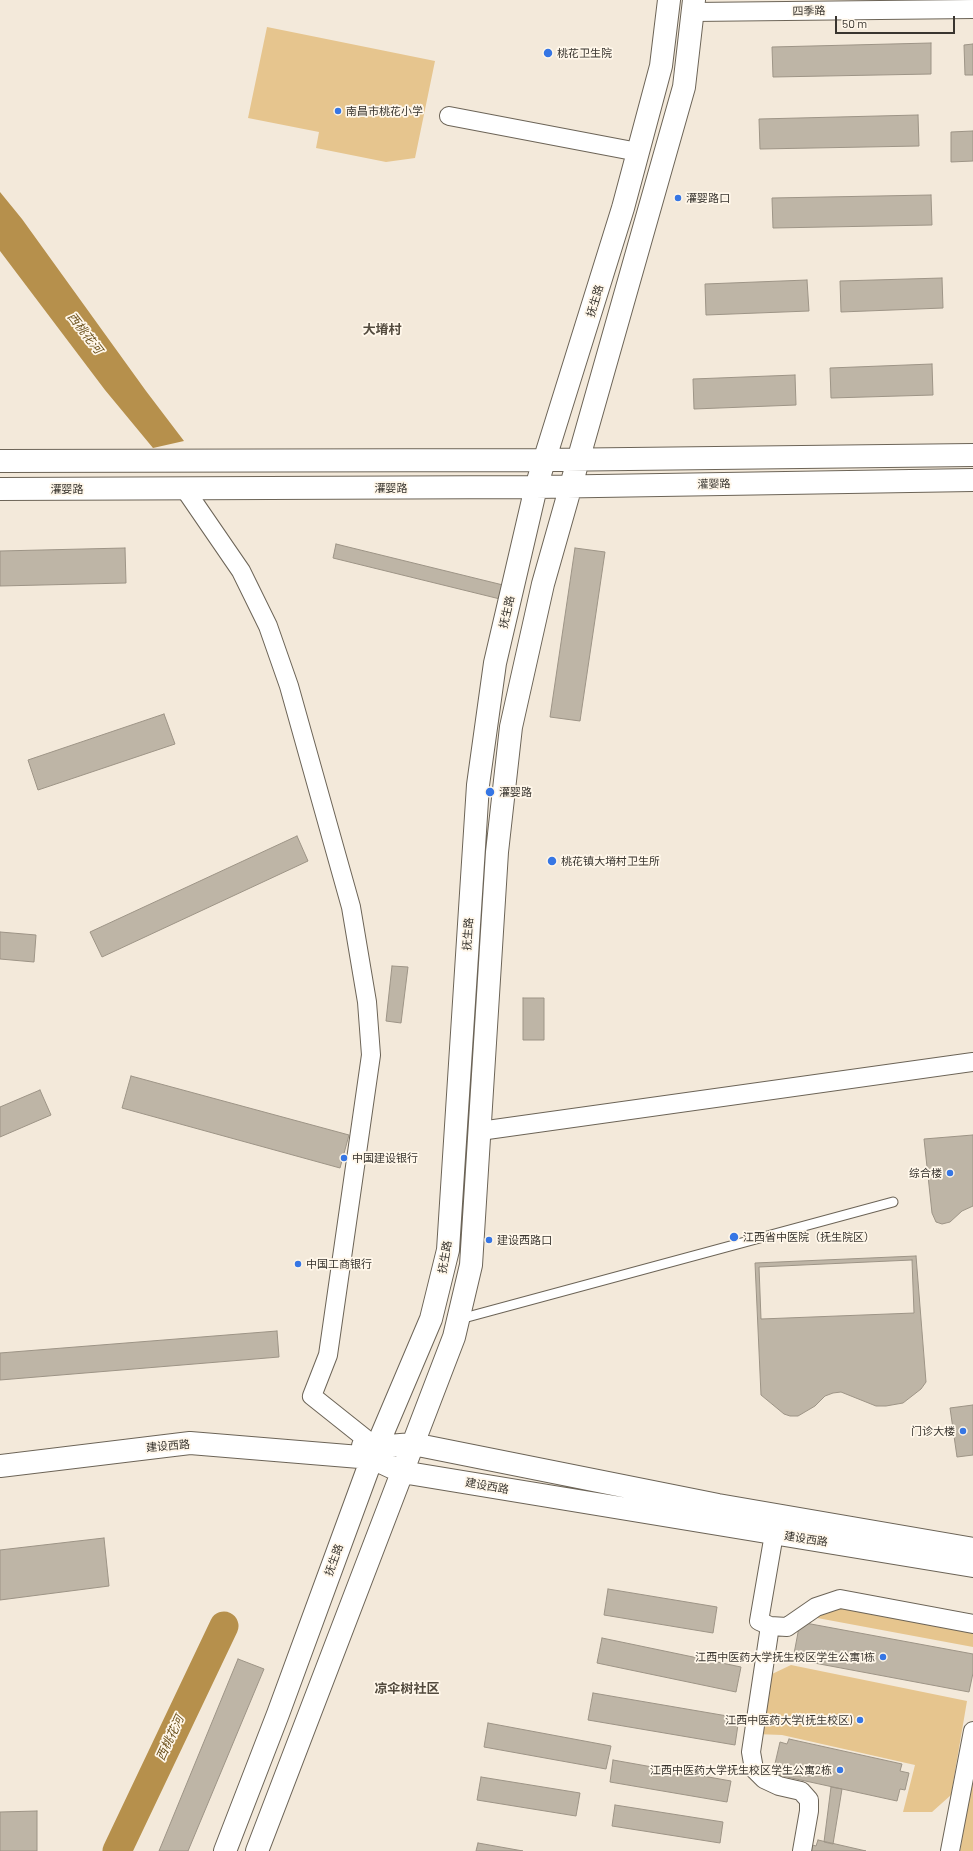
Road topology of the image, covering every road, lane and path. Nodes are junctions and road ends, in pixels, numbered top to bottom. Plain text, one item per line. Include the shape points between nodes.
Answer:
1 (668, 0) edge
2 (694, 6) edge
3 (973, 9) edge
4 (449, 116) dead end
5 (638, 152) junction
6 (973, 456) edge
7 (544, 460) junction
8 (578, 460) junction
9 (0, 461) edge
10 (973, 480) edge
11 (570, 486) junction
12 (536, 487) junction
13 (184, 488) junction
14 (0, 489) edge
15 (973, 1062) edge
16 (480, 1131) junction
17 (893, 1202) dead end
18 (458, 1320) junction
19 (413, 1444) junction
20 (374, 1452) junction
21 (0, 1455) edge
22 (0, 1466) edge
23 (402, 1472) junction
24 (774, 1534) junction
25 (973, 1549) edge
26 (973, 1566) edge
27 (973, 1624) edge
28 (770, 1626) junction
29 (973, 1731) edge
30 (225, 1851) edge
31 (257, 1851) edge
32 (802, 1851) edge
33 (950, 1851) edge

1 - 5 main road, 抚生路 via 661,66
2 - 3 street, 四季路
2 - 8 main road via 684,87
4 - 5 street
5 - 7 main road, 抚生路
6 - 8 main road
7 - 8 main road
7 - 9 main road
7 - 12 main road, 抚生路
8 - 11 main road
10 - 11 main road, 灌婴路
11 - 12 main road, 灌婴路
11 - 16 main road via 543,584 511,727 497,852
12 - 13 main road, 灌婴路
12 - 20 main road, 抚生路 via 495,663 478,785 448,1250 431,1319
13 - 14 main road, 灌婴路
13 - 20 street via 241,571 268,626 289,686 351,907 367,1002 371,1055 328,1355 312,1396
15 - 16 street
16 - 18 main road via 471,1265
17 - 18 lane
18 - 19 main road via 454,1337
19 - 20 main road, 建设西路
19 - 23 main road
19 - 25 main road, 建设西路 via 718,1505
20 - 21 main road, 建设西路 via 190,1431
20 - 22 main road, 建设西路 via 190,1443
20 - 23 main road, 建设西路
20 - 30 main road, 抚生路
23 - 24 main road, 建设西路
23 - 31 main road
24 - 26 main road, 建设西路
24 - 28 street via 759,1621
27 - 28 street via 840,1599 816,1607 787,1627
28 - 32 street via 751,1752 754,1769 764,1779 779,1786 801,1791 809,1800
29 - 33 street

